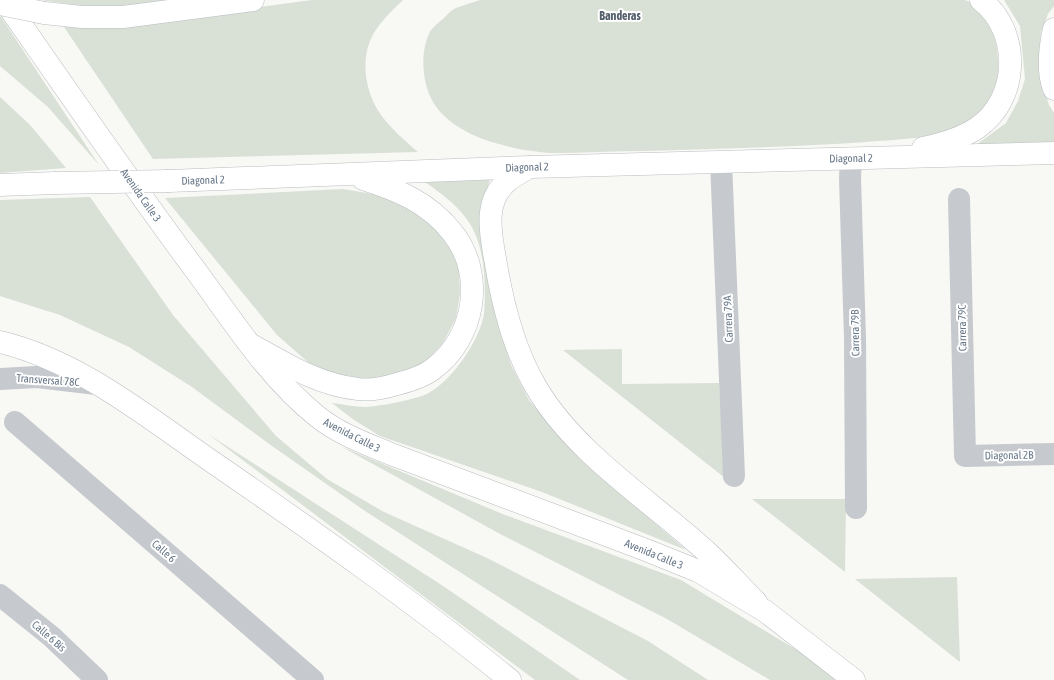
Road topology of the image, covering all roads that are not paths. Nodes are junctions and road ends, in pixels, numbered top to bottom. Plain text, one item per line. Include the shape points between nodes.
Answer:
1 (4, 0) edge
2 (253, 0) edge
3 (980, 0) edge
4 (0, 4) edge
5 (1054, 29) edge
6 (1054, 89) edge
7 (1054, 153) edge
8 (851, 158) junction
9 (874, 158) junction
10 (721, 162) junction
11 (530, 167) junction
12 (348, 174) junction
13 (0, 185) edge
14 (960, 199) dead end
15 (0, 342) edge
16 (250, 344) junction
17 (0, 379) edge
18 (97, 384) junction
19 (15, 422) dead end
20 (1054, 454) edge
21 (965, 456) joint
22 (734, 476) dead end
23 (856, 508) dead end
24 (0, 595) edge
25 (765, 611) junction
26 (96, 680) edge
27 (313, 680) edge
28 (510, 680) edge
29 (854, 680) edge

1 - 16 main road, Avenida Calle 3 via 166,230
2 - 4 main road, bridge via 123,17 82,17 44,13
3 - 9 main road via 991,10 1005,32 1009,49 1010,78 996,108 978,127 956,139
5 - 6 main road via 1050,65
7 - 9 main road, Diagonal 2
8 - 9 main road, Diagonal 2
8 - 10 main road, Diagonal 2
8 - 23 street, Carrera 79B
10 - 11 main road, Diagonal 2
10 - 22 street, Carrera 79A
11 - 12 main road, Diagonal 2
11 - 25 main road via 508,180 501,188 494,199 490,217 498,277 522,361 554,414 580,442 709,554
12 - 13 main road, Diagonal 2, bridge
12 - 16 main road via 412,197 439,217 453,233 469,265 473,282 469,318 459,339 445,359 432,370 412,380 381,389 360,390 335,386 310,376
14 - 21 street, Carrera 79C
15 - 18 main road via 50,360
16 - 25 main road, Avenida Calle 3 via 295,396 319,418 354,438 472,486 698,571
17 - 18 street, Transversal 78C via 37,377
18 - 28 main road via 399,594
19 - 27 street, Calle 6
20 - 21 street, Diagonal 2B
24 - 26 street, Calle 6 Bis via 52,638
25 - 29 main road, Avenida Calle 3

